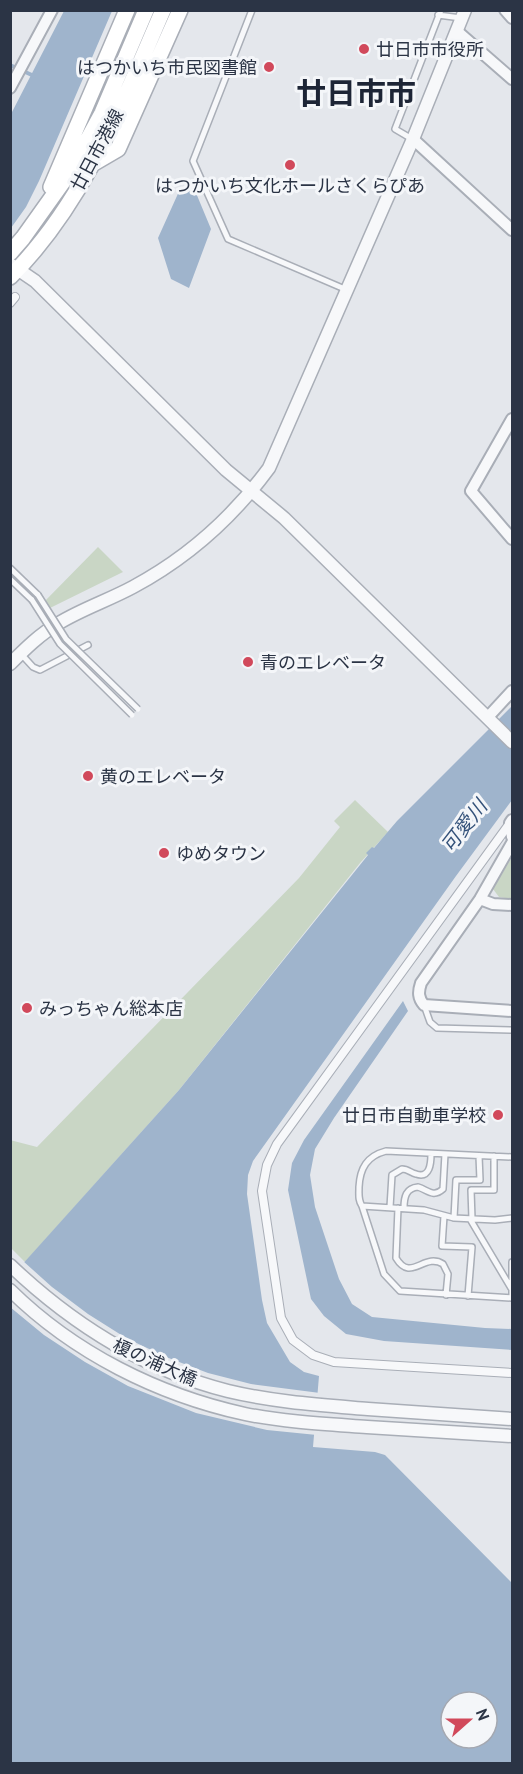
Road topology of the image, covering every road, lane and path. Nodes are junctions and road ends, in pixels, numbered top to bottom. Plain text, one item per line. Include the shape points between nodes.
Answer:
1 (52, 10) edge
2 (128, 10) edge
3 (146, 10) edge
4 (162, 10) edge
5 (180, 10) edge
6 (252, 10) edge
7 (505, 10) edge
8 (440, 13) edge
9 (464, 14) edge
10 (513, 18) edge
11 (457, 31) junction
12 (513, 79) edge
13 (10, 88) edge
14 (414, 139) junction
15 (94, 163) junction
16 (39, 214) junction
17 (513, 230) edge
18 (10, 253) edge
19 (13, 270) edge
20 (348, 291) junction
21 (513, 419) edge
22 (251, 492) junction
23 (513, 538) edge
24 (10, 568) edge
25 (10, 579) edge
26 (88, 645) dead end
27 (20, 654) junction
28 (10, 664) edge
29 (513, 691) edge
30 (138, 710) dead end
31 (132, 715) dead end
32 (490, 719) junction
33 (513, 742) edge
34 (512, 821) edge
35 (513, 837) edge
36 (513, 843) edge
37 (480, 899) junction
38 (513, 905) edge
39 (424, 1005) junction
40 (513, 1011) edge
41 (513, 1030) edge
42 (430, 1154) junction
43 (445, 1154) junction
44 (480, 1156) junction
45 (494, 1156) junction
46 (513, 1157) edge
47 (362, 1206) junction
48 (390, 1207) junction
49 (401, 1208) junction
50 (444, 1216) junction
51 (454, 1218) junction
52 (513, 1218) edge
53 (471, 1219) junction
54 (513, 1262) edge
55 (10, 1265) edge
56 (511, 1288) edge
57 (10, 1290) edge
58 (446, 1294) junction
59 (468, 1296) junction
60 (512, 1298) edge
61 (513, 1373) edge
62 (513, 1419) edge
63 (513, 1436) edge

1 - 13 street
2 - 16 main road
3 - 16 main road, 廿日市港線 via 102,113 70,172
4 - 15 main road, 廿日市港線
5 - 15 main road via 118,149
6 - 20 lane via 193,161 228,239
7 - 10 street
8 - 9 lane
8 - 14 lane via 395,129
9 - 11 street
11 - 12 street
11 - 14 street
14 - 17 street
14 - 20 street
15 - 19 main road, 廿日市港線 via 54,227
16 - 18 main road, 廿日市港線
19 - 22 street via 35,281
20 - 22 street via 269,468
21 - 23 street via 471,491
22 - 27 street via 168,567 59,622
22 - 32 street via 284,518
24 - 30 lane, bridge via 38,595 66,639
25 - 31 lane, bridge via 32,600 60,644
26 - 27 lane via 40,670
27 - 28 street
29 - 32 street
32 - 33 street
34 - 35 street
34 - 61 street via 277,1144 267,1165 262,1191 281,1317 293,1340 313,1355 334,1362
36 - 37 street
37 - 38 street
37 - 39 street via 421,983 418,991
39 - 40 street
39 - 41 lane via 430,1022 437,1028
42 - 43 lane
42 - 47 lane via 386,1151 372,1157 360,1176 358,1200
42 - 48 lane via 431,1167 427,1173 420,1175 402,1169 392,1175
43 - 44 lane
43 - 49 lane via 443,1189 432,1194 418,1187 410,1189
44 - 45 lane
44 - 51 lane via 480,1180 456,1180
45 - 46 lane
45 - 53 lane via 494,1190 471,1190
47 - 48 lane
47 - 58 lane via 388,1280 399,1291
48 - 49 lane
49 - 50 lane
49 - 58 lane via 396,1258 407,1268 432,1260 443,1264 448,1274
50 - 51 lane
50 - 59 lane via 442,1246 472,1247
51 - 53 lane
52 - 53 lane
53 - 56 lane
54 - 56 lane
55 - 62 street, 榎の浦大橋 via 44,1297 120,1348 183,1377 226,1391 323,1406
56 - 60 lane
57 - 63 street, 榎の浦大橋 via 71,1339 112,1364 154,1385 233,1411 322,1424
58 - 59 lane
59 - 60 lane

